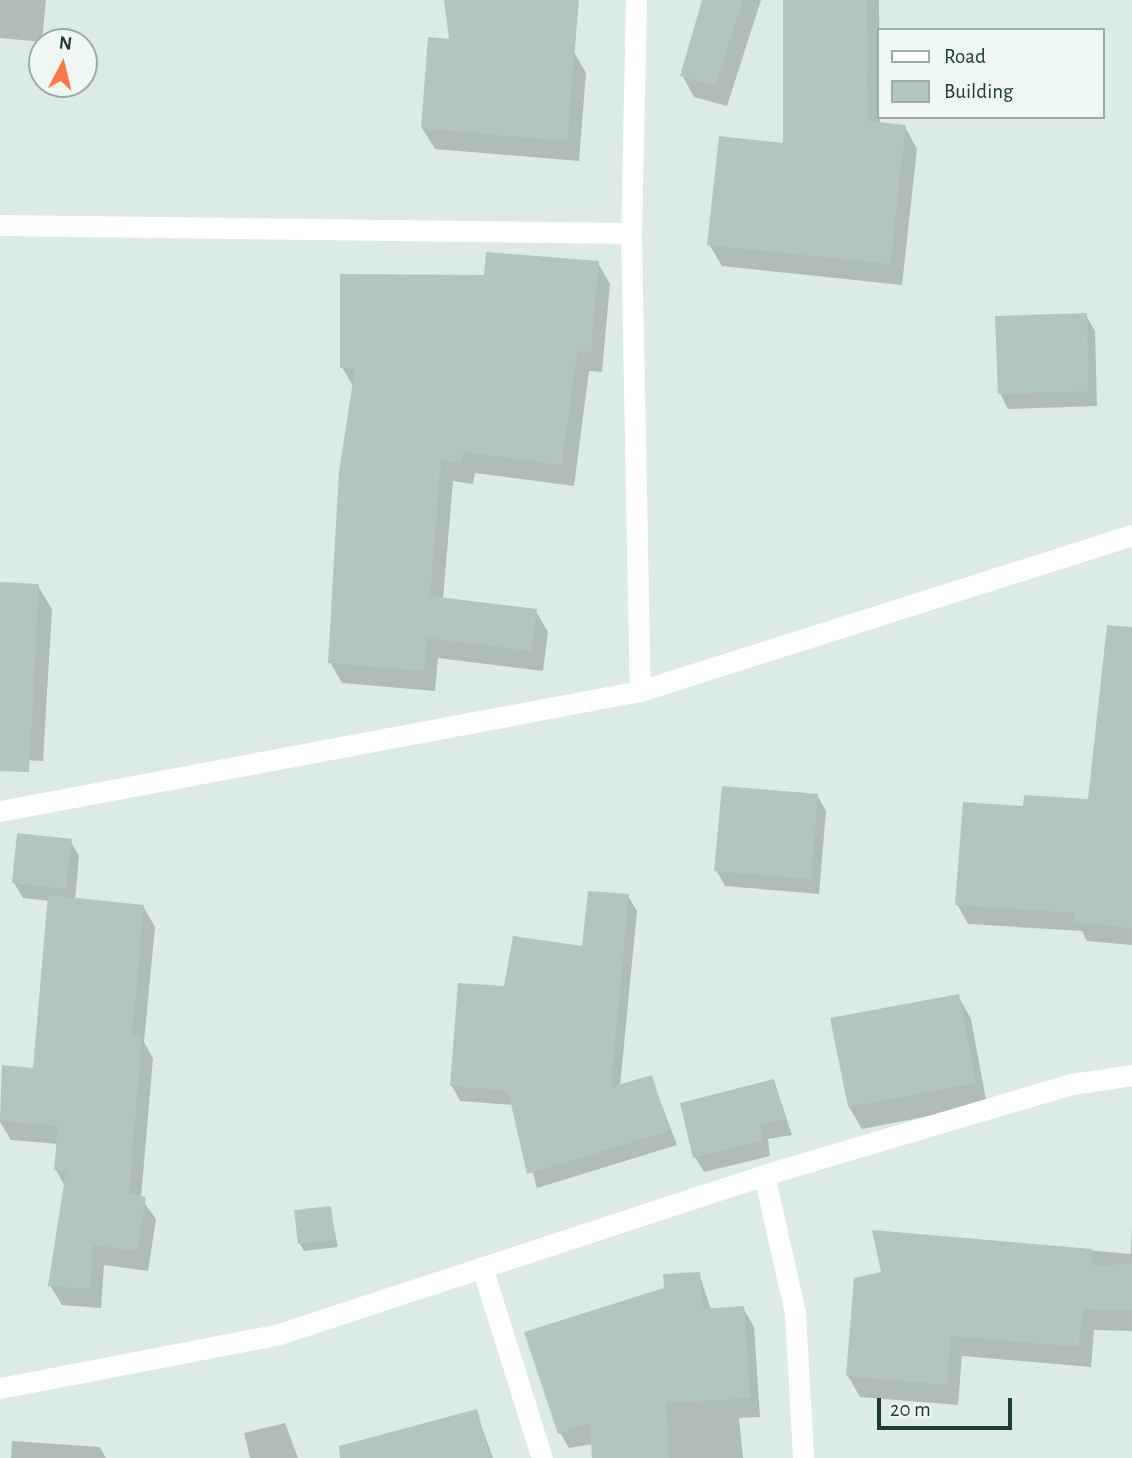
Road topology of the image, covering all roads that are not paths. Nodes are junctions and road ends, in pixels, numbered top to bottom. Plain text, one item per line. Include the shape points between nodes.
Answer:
1 (636, 0) edge
2 (0, 225) edge
3 (631, 233) junction
4 (1132, 536) edge
5 (640, 691) junction
6 (0, 811) edge
7 (1132, 1074) edge
8 (764, 1175) junction
9 (482, 1267) junction
10 (0, 1388) edge
11 (542, 1458) edge
12 (803, 1458) edge

1 - 3 street
2 - 3 street
3 - 5 street
4 - 5 street
5 - 6 street
7 - 8 street via 1072,1084
8 - 9 street
8 - 12 street via 795,1313
9 - 10 street via 276,1335
9 - 11 street

